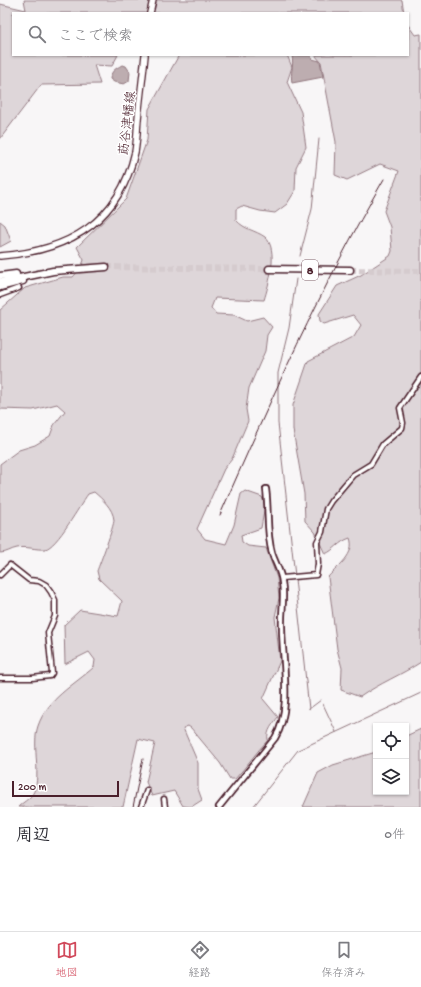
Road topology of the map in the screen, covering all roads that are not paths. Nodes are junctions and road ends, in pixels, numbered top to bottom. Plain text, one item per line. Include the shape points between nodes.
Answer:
1 (153, 0) edge
2 (150, 12) edge
3 (145, 56) edge
4 (0, 256) edge
5 (106, 267) tunnel mouth
6 (269, 269) tunnel mouth
7 (65, 270) junction
8 (350, 270) tunnel mouth
9 (0, 276) edge
10 (29, 276) junction
11 (0, 282) edge
12 (0, 287) edge
13 (19, 288) dead end
14 (0, 294) edge
15 (421, 377) edge
16 (266, 490) dead end
17 (0, 575) edge
18 (282, 578) junction
19 (0, 678) edge
20 (147, 790) dead end
21 (164, 799) dead end
22 (141, 807) edge
23 (165, 807) edge
24 (219, 807) edge

1 - 2 main road
3 - 4 main road, 莇谷津幡線 via 135,151 127,180 112,205 95,222 63,243 43,250
5 - 7 highway
6 - 8 highway, 8
7 - 10 highway
7 - 12 highway
9 - 10 highway
10 - 11 highway
13 - 14 street
15 - 18 street via 400,408 402,428 383,444 371,464 353,475 326,509 322,532 317,542 316,575
16 - 18 street via 272,554
17 - 19 street via 10,565 29,580 39,581 52,592 55,616 48,633 52,673 50,676
18 - 24 street via 284,711 278,732 257,762
20 - 22 street
21 - 23 street

